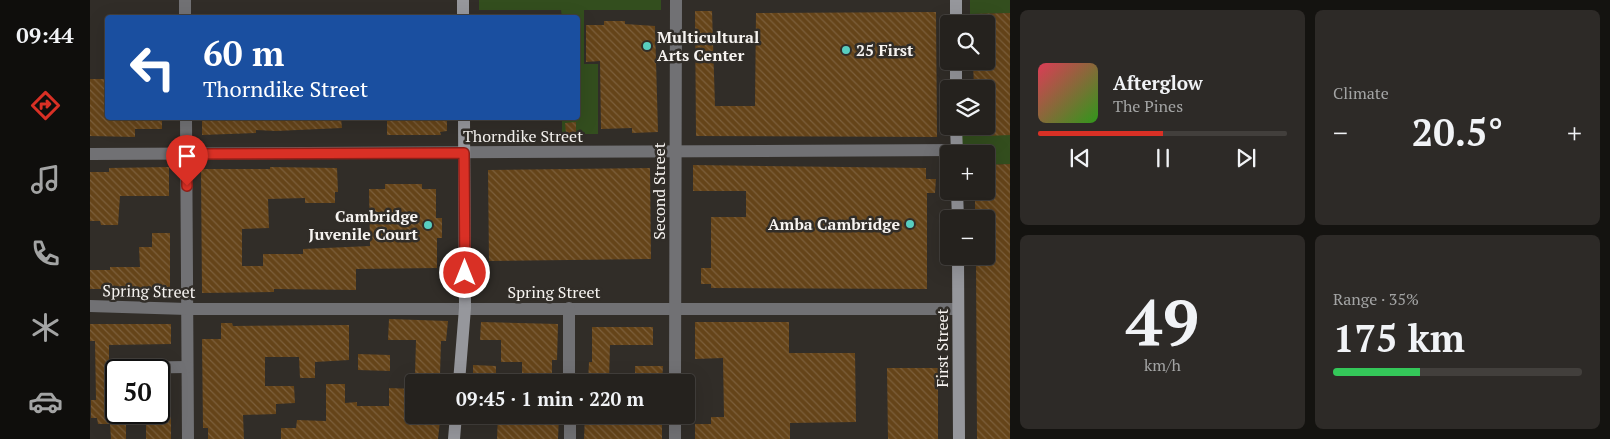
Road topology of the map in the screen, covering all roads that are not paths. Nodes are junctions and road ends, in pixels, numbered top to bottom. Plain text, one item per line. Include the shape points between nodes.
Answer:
1 (185, 0) edge
2 (463, 0) edge
3 (676, 0) edge
4 (956, 0) edge
5 (185, 15) edge
6 (463, 15) edge
7 (956, 15) edge
8 (186, 120) edge
9 (464, 120) edge
10 (676, 151) junction
11 (940, 152) edge
12 (464, 153) junction
13 (90, 154) edge
14 (186, 154) junction
15 (958, 265) edge
16 (90, 306) edge
17 (465, 308) junction
18 (569, 308) junction
19 (674, 308) junction
20 (958, 308) junction
21 (187, 309) junction
22 (170, 367) edge
23 (187, 367) junction
24 (460, 374) edge
25 (569, 374) edge
26 (675, 374) edge
27 (455, 424) edge
28 (570, 424) edge
29 (675, 424) edge
30 (188, 439) edge
31 (454, 439) edge
32 (570, 439) edge
33 (676, 439) edge
34 (959, 439) edge

1 - 5 street
2 - 6 main road
3 - 10 street, Second Street
4 - 7 main road
8 - 14 street
9 - 12 main road
10 - 11 street, Thorndike Street
10 - 12 street, Thorndike Street
10 - 19 street, Second Street
12 - 14 street, Thorndike Street
12 - 17 main road
13 - 14 street, Thorndike Street
14 - 21 street
15 - 20 main road, First Street
16 - 21 street, Spring Street
17 - 18 street, Spring Street
17 - 21 street, Spring Street
17 - 24 main road
18 - 19 street, Spring Street
18 - 25 street
19 - 20 street, Spring Street
19 - 26 street, Second Street
20 - 34 main road, First Street
21 - 23 street
22 - 23 street
23 - 30 street
27 - 31 main road
28 - 32 street
29 - 33 street

